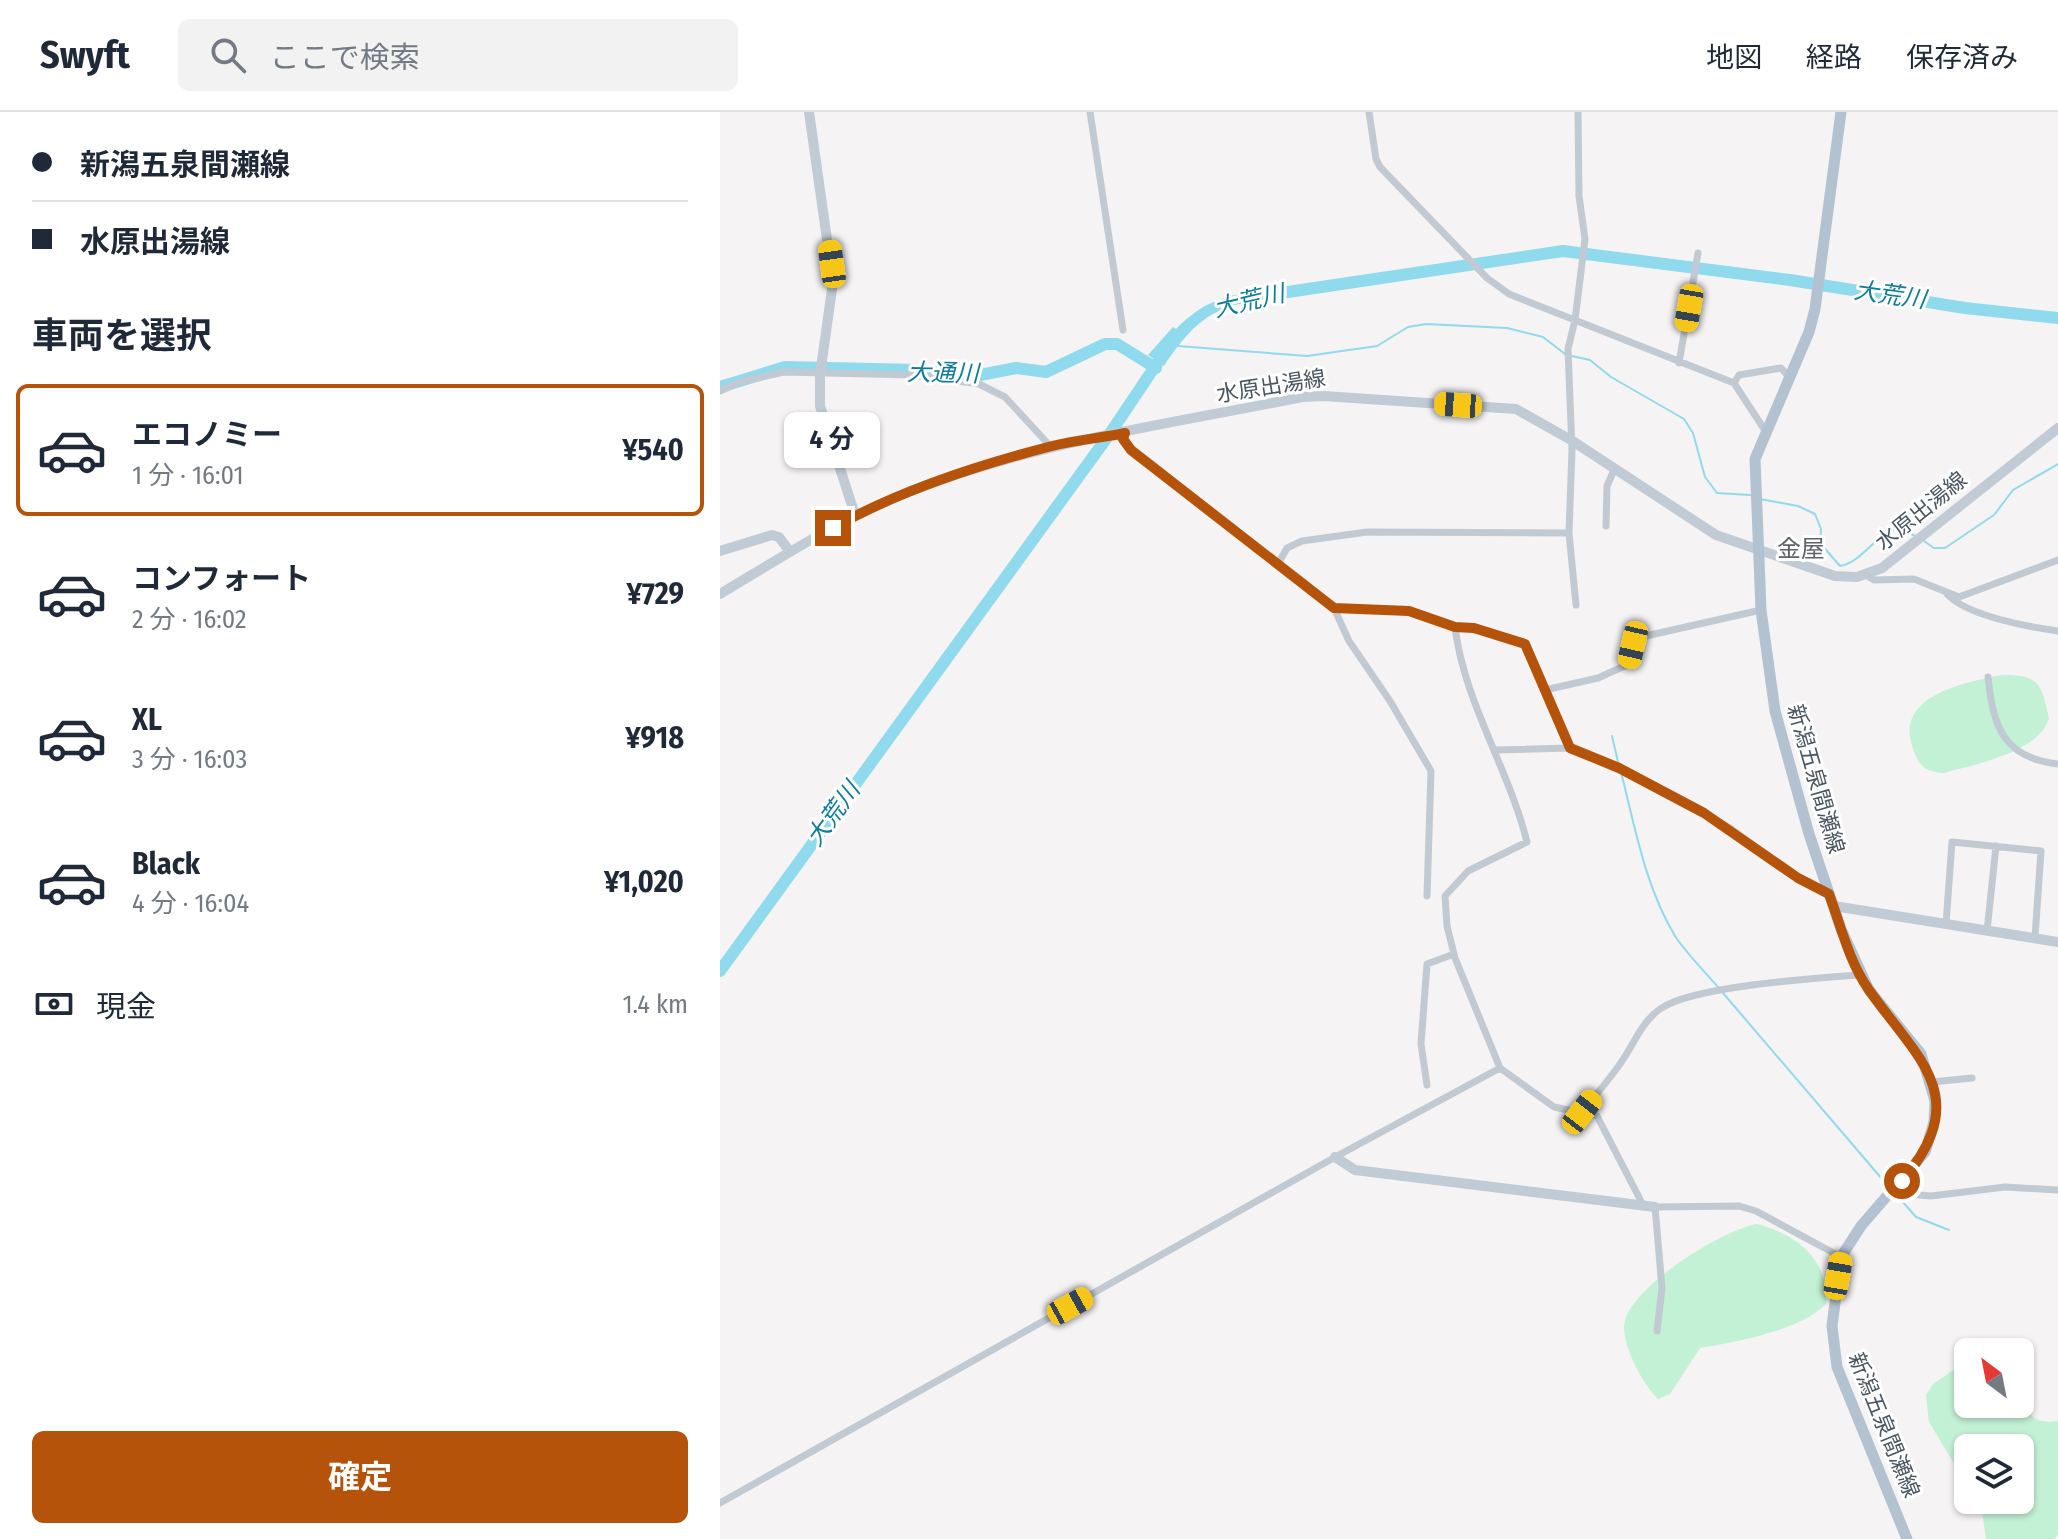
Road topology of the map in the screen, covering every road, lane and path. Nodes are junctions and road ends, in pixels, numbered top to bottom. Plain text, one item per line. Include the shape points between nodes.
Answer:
1 (809, 112) edge
2 (1090, 112) edge
3 (1369, 112) edge
4 (1578, 112) edge
5 (1841, 112) edge
6 (1698, 253) dead end
7 (1575, 320) junction
8 (1123, 330) dead end
9 (1679, 363) junction
10 (822, 370) junction
11 (1789, 377) junction
12 (1734, 383) junction
13 (720, 391) edge
14 (2058, 428) edge
15 (1766, 432) junction
16 (1121, 434) junction
17 (1571, 440) junction
18 (1051, 447) junction
19 (1614, 470) junction
20 (855, 515) junction
21 (1606, 526) dead end
22 (1569, 533) junction
23 (720, 551) edge
24 (1758, 551) junction
25 (790, 552) junction
26 (2058, 560) edge
27 (1278, 564) junction
28 (1866, 575) junction
29 (1946, 592) junction
30 (720, 594) edge
31 (1576, 605) dead end
32 (1334, 608) junction
33 (1761, 610) junction
34 (1455, 627) junction
35 (2058, 631) edge
36 (1988, 677) dead end
37 (1545, 690) junction
38 (1570, 748) junction
39 (1496, 750) junction
40 (2058, 764) edge
41 (1996, 846) junction
42 (1829, 894) junction
43 (1427, 896) dead end
44 (1834, 906) junction
45 (1946, 924) junction
46 (1987, 931) junction
47 (2035, 937) junction
48 (2058, 942) edge
49 (1454, 954) junction
50 (1860, 975) junction
51 (1500, 1068) junction
52 (1972, 1078) dead end
53 (1932, 1082) junction
54 (1427, 1085) dead end
55 (1582, 1112) junction
56 (1335, 1157) junction
57 (1896, 1188) junction
58 (2058, 1190) edge
59 (1649, 1206) junction
60 (1841, 1257) junction
61 (1657, 1331) dead end
62 (720, 1503) edge
63 (1907, 1539) edge

1 - 10 main road via 833,282
2 - 8 street
3 - 7 street via 1380,167 1487,278 1509,294
4 - 7 street via 1585,239
5 - 11 main road, 新潟五泉間瀬線 via 1815,309
6 - 9 street
7 - 9 street
7 - 17 street via 1568,350
9 - 12 street
10 - 13 street via 784,372
10 - 18 street via 979,384 1005,397
10 - 20 main road via 820,406
11 - 12 street via 1781,368 1739,375
11 - 15 main road, 新潟五泉間瀬線
12 - 15 street
14 - 28 main road, 水原出湯線 via 1882,568
15 - 24 main road, 新潟五泉間瀬線 via 1755,459
16 - 17 main road, 水原出湯線 via 1324,396 1516,409
16 - 18 main road, 水原出湯線
16 - 27 street via 1131,450
17 - 19 main road, 水原出湯線
17 - 22 street
18 - 20 main road, 水原出湯線
19 - 21 street via 1607,486
19 - 24 main road, 水原出湯線 via 1716,535
20 - 25 main road, 水原出湯線
22 - 27 street via 1367,532 1302,541 1287,548
22 - 31 street
23 - 25 main road via 772,535
24 - 28 main road, 水原出湯線 via 1835,576
24 - 33 main road, 新潟五泉間瀬線
25 - 30 main road, 水原出湯線
26 - 29 street via 1959,597
27 - 32 street
28 - 29 street via 1874,580 1914,579
29 - 35 street via 1956,603 1980,612
32 - 34 street via 1409,611
32 - 43 street via 1431,771
33 - 37 street via 1637,638 1629,664 1598,678
33 - 42 main road, 新潟五泉間瀬線 via 1775,711
34 - 37 street via 1525,644
34 - 39 street via 1467,678
36 - 40 street via 2007,743 2029,758
37 - 38 street
38 - 39 street
38 - 42 street via 1621,769 1730,828
39 - 49 street via 1527,842 1468,871 1445,896
41 - 45 street via 1952,842
41 - 46 street
41 - 47 street via 2041,851
42 - 44 main road, 新潟五泉間瀬線
44 - 45 main road
44 - 50 main road, 新潟五泉間瀬線
45 - 46 main road
46 - 47 main road
47 - 48 main road
49 - 51 street
49 - 54 street via 1427,964 1421,1044
50 - 53 main road, 新潟五泉間瀬線 via 1921,1054
50 - 55 street via 1779,981 1662,1007
51 - 55 street via 1554,1107
51 - 56 street
52 - 53 street
53 - 57 main road, 新潟五泉間瀬線 via 1934,1122 1925,1152
55 - 59 street via 1597,1116
56 - 59 main road via 1355,1170
56 - 62 street
57 - 58 street via 1931,1196 2005,1187
57 - 60 main road, 新潟五泉間瀬線
59 - 60 street via 1739,1206
59 - 61 street via 1662,1288
60 - 63 main road, 新潟五泉間瀬線 via 1833,1351

